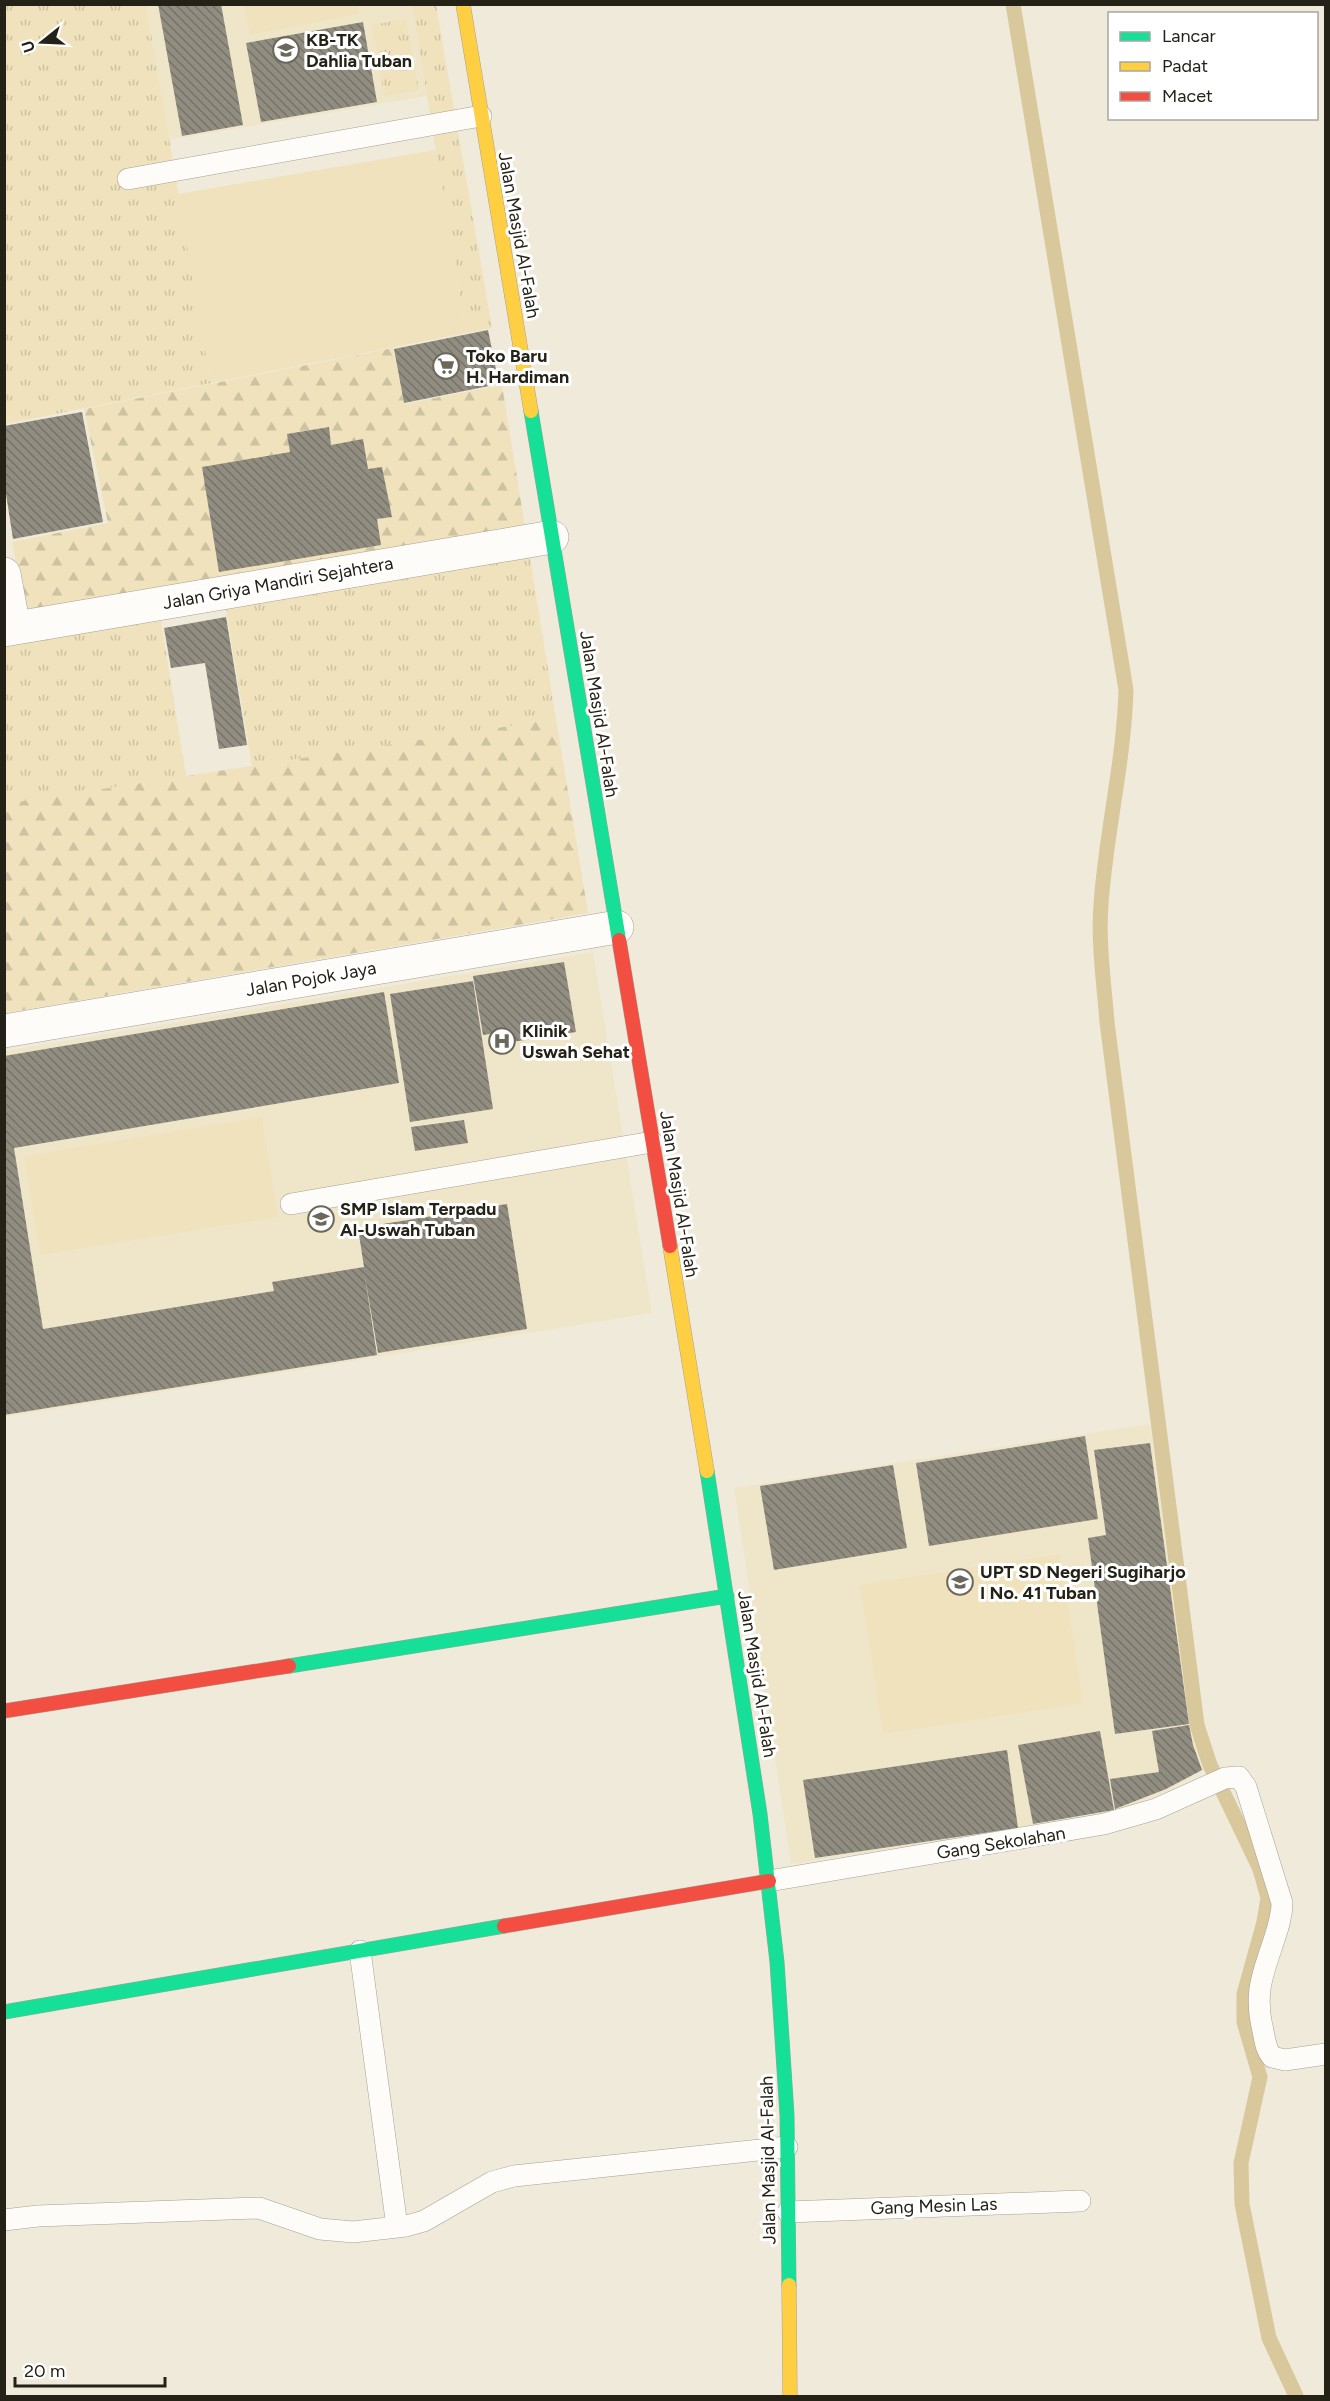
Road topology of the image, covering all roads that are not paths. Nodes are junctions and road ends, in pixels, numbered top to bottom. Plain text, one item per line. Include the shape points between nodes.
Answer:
1 (463, 4) edge
2 (481, 116) junction
3 (128, 179) dead end
4 (552, 537) junction
5 (4, 574) edge
6 (9, 629) edge
7 (616, 927) junction
8 (4, 1031) edge
9 (652, 1142) junction
10 (291, 1204) dead end
11 (728, 1596) junction
12 (4, 1711) edge
13 (769, 1881) junction
14 (360, 1951) junction
15 (4, 2012) edge
16 (1326, 2054) edge
17 (787, 2147) junction
18 (1080, 2201) dead end
19 (788, 2212) junction
20 (4, 2220) edge
21 (397, 2228) junction
22 (790, 2397) edge

1 - 2 street, Jalan Masjid Al-Falah
2 - 3 lane
2 - 4 street, Jalan Masjid Al-Falah
4 - 6 street, Jalan Griya Mandiri Sejahtera
4 - 7 street, Jalan Masjid Al-Falah
5 - 6 street
7 - 8 street, Jalan Pojok Jaya
7 - 9 street, Jalan Masjid Al-Falah
9 - 10 lane
9 - 11 street, Jalan Masjid Al-Falah
11 - 12 street
11 - 13 street, Jalan Masjid Al-Falah
13 - 14 street
13 - 16 lane, Gang Sekolahan via 1104,1824 1139,1816 1216,1782 1239,1777 1246,1787 1281,1895 1281,1917 1260,1981 1257,2006 1267,2049 1272,2057 1281,2060
13 - 17 street, Jalan Masjid Al-Falah
14 - 15 street
14 - 21 lane
17 - 19 street, Jalan Masjid Al-Falah
17 - 21 lane via 514,2176 492,2182 424,2221
18 - 19 lane, Gang Mesin Las
19 - 22 street, Jalan Masjid Al-Falah
20 - 21 lane via 251,2208 343,2233

